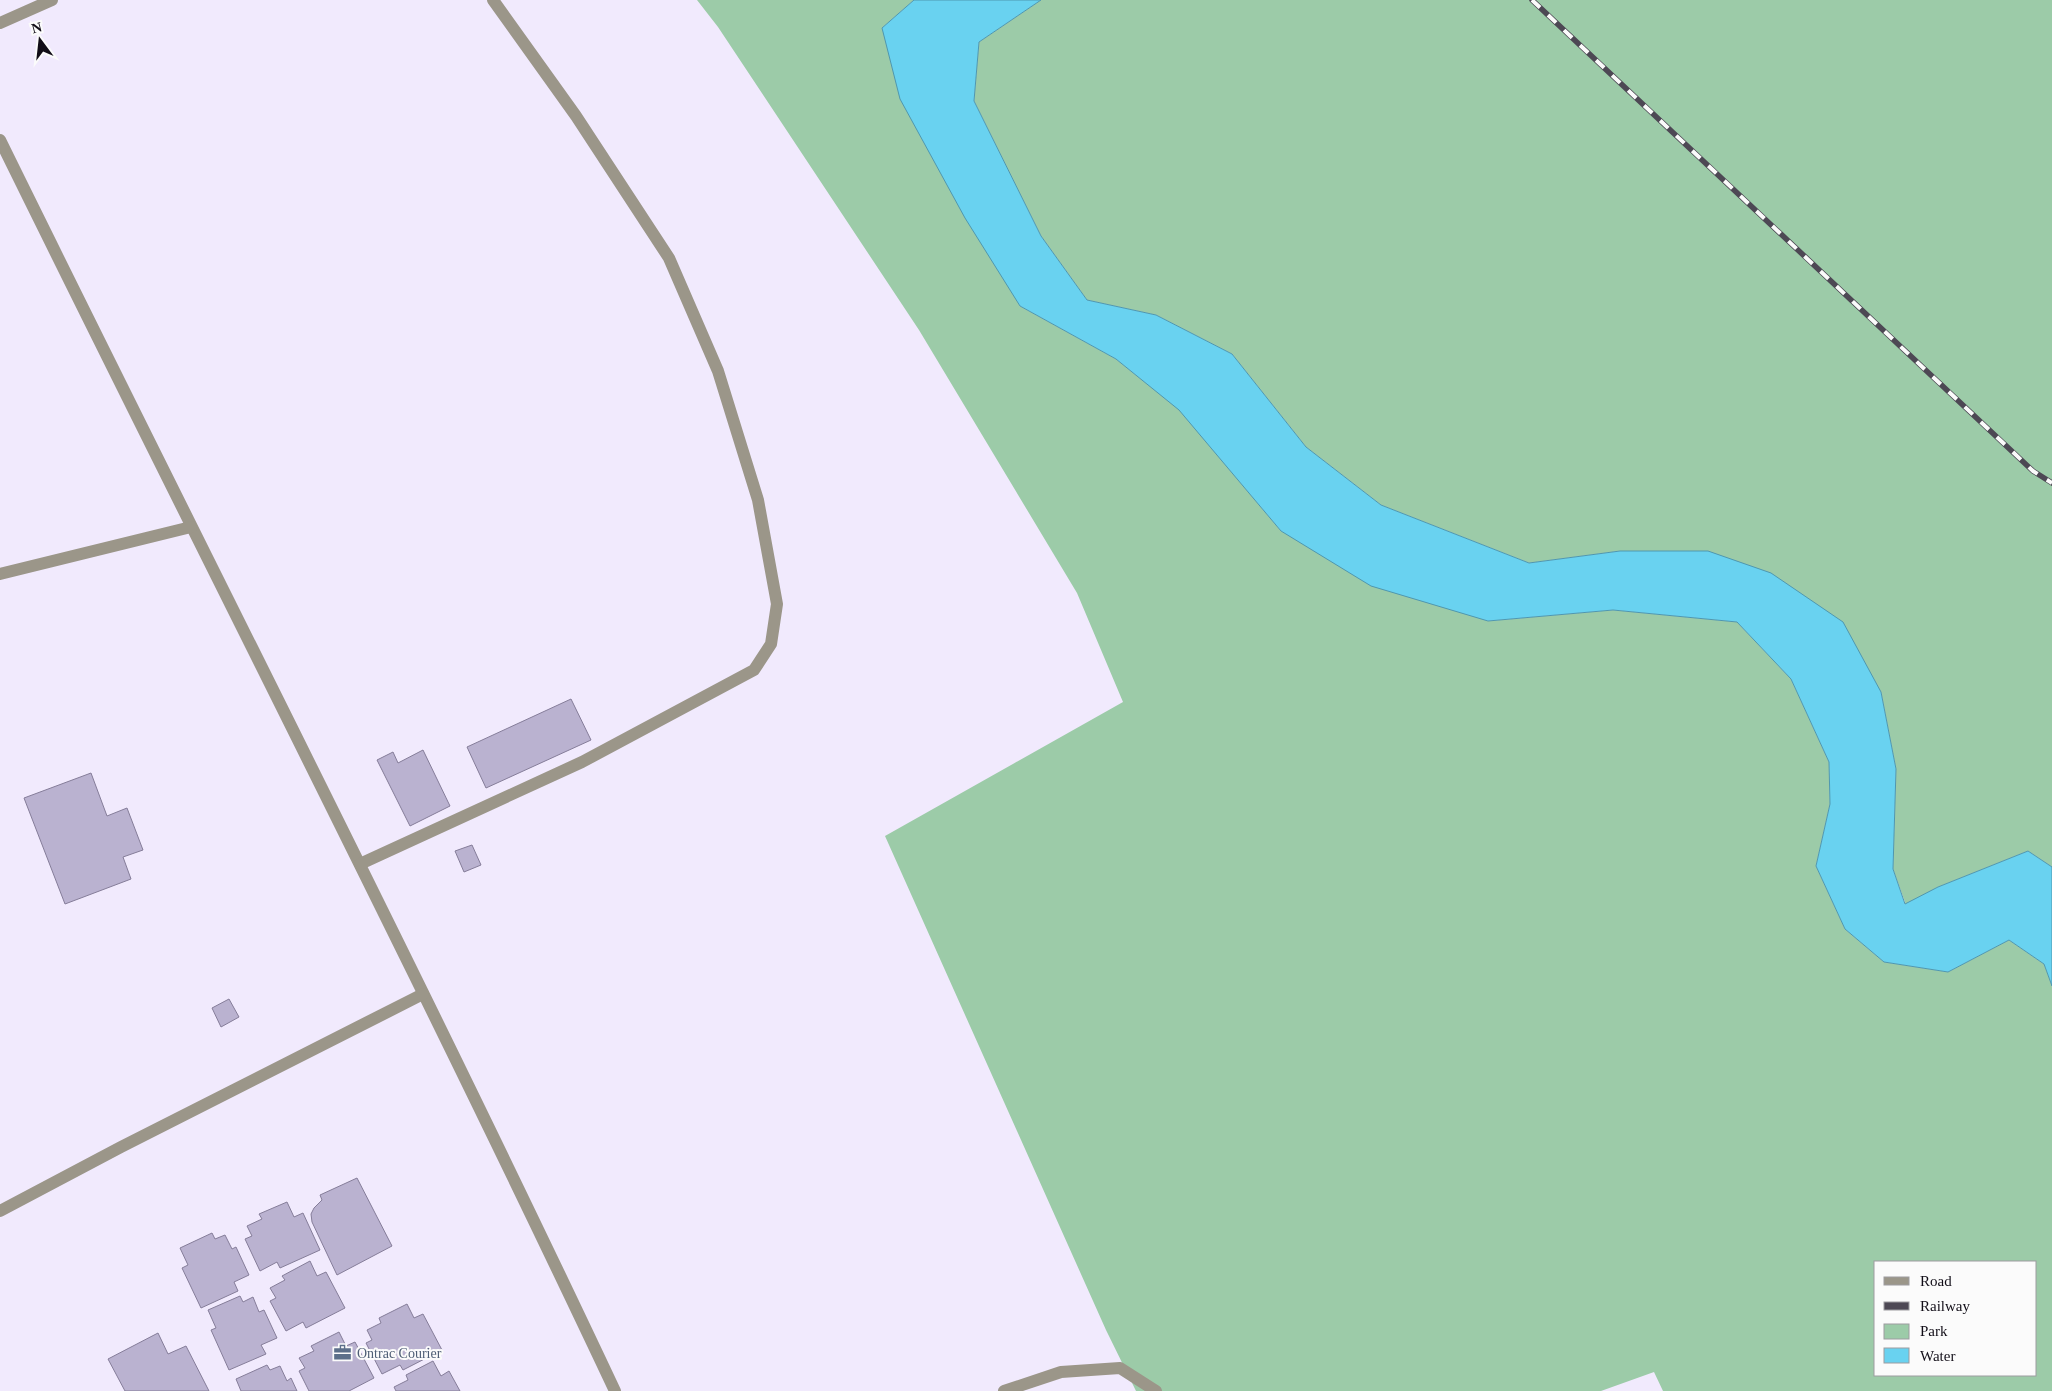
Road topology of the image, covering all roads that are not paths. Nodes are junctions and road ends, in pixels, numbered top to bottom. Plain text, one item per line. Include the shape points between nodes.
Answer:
1 (52, 0) edge
2 (493, 0) edge
3 (0, 23) edge
4 (0, 140) edge
5 (191, 527) junction
6 (0, 574) edge
7 (360, 864) junction
8 (423, 994) junction
9 (0, 1211) edge
10 (615, 1391) edge
11 (1004, 1391) edge
12 (1156, 1391) edge

1 - 3 street
2 - 7 street via 576,116 669,258 718,371 758,500 777,604 771,644 754,670 728,684 582,762
4 - 5 street
5 - 6 street
5 - 7 street
7 - 8 street
8 - 9 street
8 - 10 street via 534,1217
11 - 12 street via 1061,1372 1120,1368

